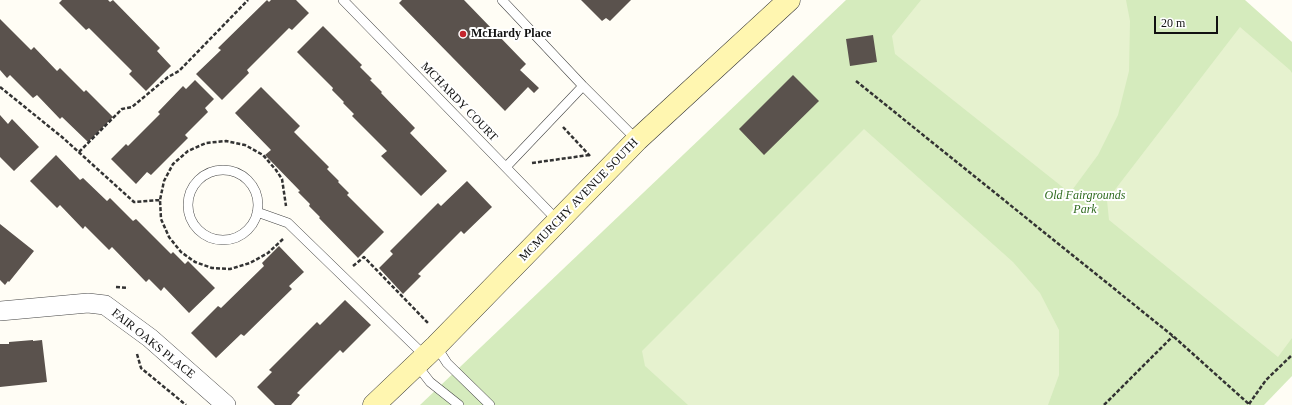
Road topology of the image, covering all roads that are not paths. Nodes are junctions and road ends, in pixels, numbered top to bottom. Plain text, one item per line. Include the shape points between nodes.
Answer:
1 (343, 0) edge
2 (502, 0) edge
3 (789, 0) edge
4 (583, 86) junction
5 (637, 140) junction
6 (506, 167) junction
7 (257, 212) junction
8 (558, 221) junction
9 (0, 311) edge
10 (426, 355) junction
11 (226, 405) edge
12 (374, 405) edge
13 (459, 405) edge
14 (490, 405) edge

1 - 6 lane, MCHARDY COURT
2 - 4 lane
3 - 5 street, MCMURCHY AVENUE SOUTH
4 - 5 lane
4 - 6 lane
5 - 8 street, MCMURCHY AVENUE SOUTH
6 - 8 lane, MCHARDY COURT
7 - 7 lane via 255,192 247,180 236,172 223,170 209,172 198,180 190,192 187,205 190,219 198,230 209,238 223,241 236,238 247,230
7 - 10 lane via 288,223
8 - 10 street, MCMURCHY AVENUE SOUTH
9 - 11 street, FAIR OAKS PLACE via 88,303 105,305 150,338
10 - 12 street, MCMURCHY AVENUE SOUTH
10 - 13 lane via 430,382
10 - 14 lane via 447,363

